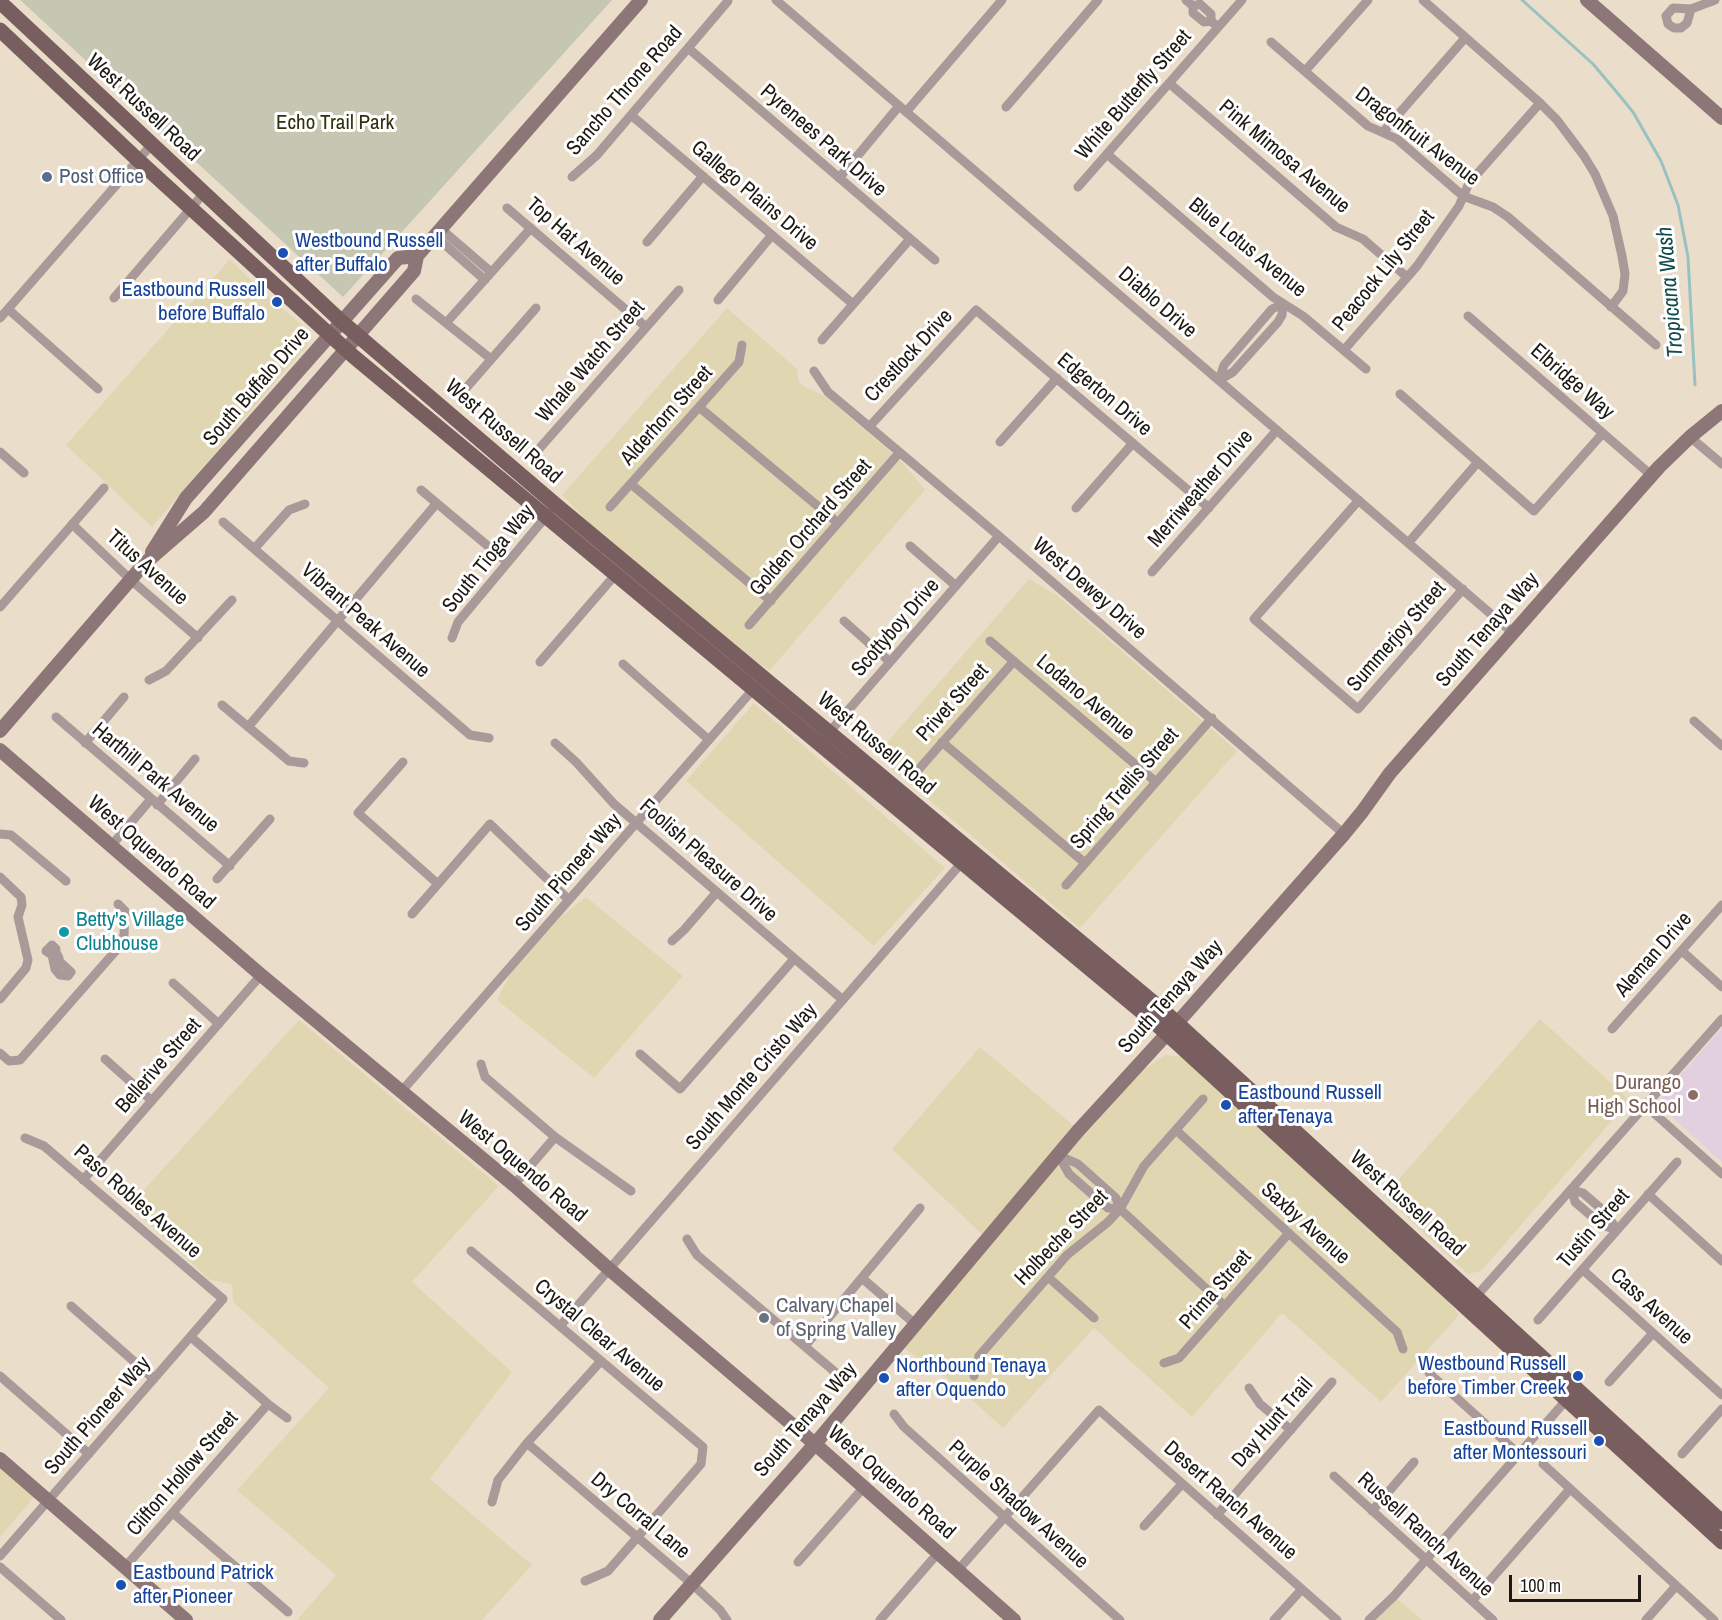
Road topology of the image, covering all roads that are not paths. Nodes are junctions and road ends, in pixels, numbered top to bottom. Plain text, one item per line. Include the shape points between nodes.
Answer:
1 (641, 0) edge
2 (776, 0) edge
3 (1002, 0) edge
4 (1098, 0) edge
5 (1242, 0) edge
6 (1368, 0) edge
7 (1423, 0) edge
8 (1587, 0) edge
9 (1714, 0) edge
10 (728, 1) edge
11 (0, 2) edge
12 (1189, 3) edge
13 (1691, 9) dead end
14 (1214, 24) junction
15 (0, 30) edge
16 (1465, 38) junction
17 (1271, 42) dead end
18 (688, 48) junction
19 (65, 62) junction
20 (1305, 71) junction
21 (51, 78) junction
22 (1169, 83) junction
23 (1540, 103) junction
24 (1006, 107) dead end
25 (902, 109) junction
26 (631, 115) junction
27 (1722, 118) edge
28 (1383, 132) junction
29 (152, 144) junction
30 (1107, 154) junction
31 (138, 160) junction
32 (703, 176) junction
33 (572, 177) dead end
34 (839, 178) junction
35 (1078, 187) dead end
36 (204, 193) junction
37 (1463, 196) junction
38 (191, 208) junction
39 (507, 208) dead end
40 (531, 228) junction
41 (438, 233) junction
42 (772, 235) junction
43 (910, 239) junction
44 (647, 242) dead end
45 (417, 256) junction
46 (935, 260) dead end
47 (488, 276) junction
48 (1407, 277) junction
49 (679, 290) dead end
50 (114, 298) dead end
51 (416, 299) dead end
52 (718, 300) dead end
53 (853, 304) junction
54 (1284, 304) junction
55 (1611, 307) junction
56 (536, 308) dead end
57 (9, 309) junction
58 (976, 310) joint
59 (1468, 316) dead end
60 (0, 318) edge
61 (342, 322) junction
62 (446, 323) junction
63 (646, 327) junction
64 (358, 335) junction
65 (330, 336) junction
66 (822, 340) dead end
67 (742, 345) dead end
68 (1656, 345) dead end
69 (346, 349) junction
70 (1344, 350) junction
71 (491, 359) junction
72 (1366, 369) dead end
73 (814, 371) dead end
74 (1057, 378) junction
75 (1220, 380) junction
76 (98, 388) dead end
77 (1400, 394) dead end
78 (460, 395) dead end
79 (699, 407) junction
80 (1722, 411) edge
81 (869, 427) junction
82 (1277, 430) junction
83 (1603, 433) junction
84 (1690, 437) junction
85 (1000, 442) dead end
86 (1133, 443) junction
87 (0, 452) edge
88 (899, 453) junction
89 (531, 458) dead end
90 (1478, 462) junction
91 (1722, 465) edge
92 (24, 473) dead end
93 (1651, 475) junction
94 (631, 484) junction
95 (104, 488) dead end
96 (421, 490) dead end
97 (1359, 500) junction
98 (305, 504) dead end
99 (436, 504) junction
100 (610, 507) dead end
101 (1076, 507) dead end
102 (1209, 507) junction
103 (551, 510) junction
104 (223, 522) dead end
105 (838, 523) junction
106 (72, 524) junction
107 (999, 536) junction
108 (1409, 542) junction
109 (910, 546) dead end
110 (254, 549) junction
111 (507, 562) junction
112 (144, 564) junction
113 (1152, 572) dead end
114 (616, 574) junction
115 (131, 580) junction
116 (956, 586) junction
117 (1463, 589) junction
118 (232, 600) dead end
119 (771, 601) junction
120 (0, 607) edge
121 (844, 621) dead end
122 (338, 622) junction
123 (749, 625) dead end
124 (1513, 633) junction
125 (198, 638) junction
126 (452, 638) dead end
127 (990, 641) dead end
128 (1014, 661) junction
129 (540, 662) dead end
130 (890, 662) junction
131 (622, 664) dead end
132 (149, 680) dead end
133 (758, 683) junction
134 (124, 697) dead end
135 (222, 705) dead end
136 (56, 717) dead end
137 (1212, 718) junction
138 (1694, 721) dead end
139 (248, 727) junction
140 (0, 731) edge
141 (489, 738) dead end
142 (824, 738) junction
143 (709, 740) junction
144 (942, 742) junction
145 (85, 743) junction
146 (555, 743) dead end
147 (1722, 746) edge
148 (0, 750) edge
149 (195, 759) dead end
150 (403, 762) dead end
151 (304, 763) dead end
152 (919, 769) dead end
153 (1156, 783) junction
154 (154, 802) junction
155 (270, 819) dead end
156 (636, 824) junction
157 (1, 834) edge
158 (1344, 834) junction
159 (111, 846) junction
160 (966, 857) junction
161 (1085, 863) junction
162 (230, 866) junction
163 (0, 877) edge
164 (218, 879) dead end
165 (66, 881) dead end
166 (438, 884) junction
167 (1066, 885) dead end
168 (716, 893) junction
169 (569, 900) junction
170 (118, 904) dead end
171 (1722, 905) edge
172 (412, 914) dead end
173 (672, 941) dead end
174 (1682, 951) junction
175 (794, 959) junction
176 (261, 975) junction
177 (173, 983) dead end
178 (1722, 987) edge
179 (0, 999) edge
180 (843, 1000) junction
181 (1722, 1019) edge
182 (219, 1024) junction
183 (1172, 1029) junction
184 (1612, 1029) dead end
185 (0, 1053) edge
186 (640, 1054) dead end
187 (105, 1059) dead end
188 (481, 1064) dead end
189 (400, 1093) junction
190 (1203, 1099) dead end
191 (152, 1101) junction
192 (1646, 1106) junction
193 (1176, 1130) junction
194 (555, 1137) junction
195 (25, 1138) dead end
196 (1058, 1155) junction
197 (1677, 1162) dead end
198 (1722, 1174) edge
199 (83, 1180) junction
200 (514, 1185) junction
201 (1572, 1190) junction
202 (632, 1191) dead end
203 (1648, 1194) junction
204 (920, 1208) dead end
205 (1120, 1209) junction
206 (1617, 1230) junction
207 (1289, 1233) junction
208 (687, 1239) dead end
209 (471, 1251) dead end
210 (1722, 1262) edge
211 (609, 1269) junction
212 (1583, 1270) junction
213 (1048, 1276) junction
214 (862, 1278) junction
215 (223, 1299) joint
216 (1472, 1302) junction
217 (71, 1306) dead end
218 (1225, 1306) junction
219 (1094, 1318) dead end
220 (1538, 1320) dead end
221 (915, 1324) junction
222 (560, 1326) junction
223 (1653, 1333) junction
224 (191, 1337) junction
225 (805, 1346) junction
226 (1403, 1349) dead end
227 (601, 1361) junction
228 (1164, 1363) dead end
229 (835, 1372) dead end
230 (1429, 1373) dead end
231 (0, 1376) edge
232 (974, 1376) dead end
233 (154, 1378) junction
234 (1332, 1382) dead end
235 (1609, 1382) dead end
236 (1249, 1388) dead end
237 (1571, 1394) junction
238 (1722, 1395) edge
239 (268, 1404) junction
240 (1722, 1409) edge
241 (894, 1414) dead end
242 (287, 1418) dead end
243 (1291, 1430) junction
244 (527, 1443) junction
245 (815, 1444) junction
246 (89, 1454) junction
247 (1519, 1454) junction
248 (1682, 1454) dead end
249 (0, 1459) edge
250 (1414, 1462) dead end
251 (1543, 1464) dead end
252 (1334, 1476) dead end
253 (1182, 1484) junction
254 (864, 1487) junction
255 (1570, 1489) junction
256 (48, 1501) junction
257 (492, 1502) dead end
258 (1372, 1510) junction
259 (173, 1513) junction
260 (1217, 1515) junction
261 (1005, 1517) junction
262 (1722, 1522) edge
263 (1144, 1526) dead end
264 (636, 1537) junction
265 (1722, 1542) edge
266 (938, 1553) junction
267 (0, 1556) edge
268 (1426, 1559) junction
269 (798, 1562) dead end
270 (0, 1567) edge
271 (125, 1567) junction
272 (958, 1570) junction
273 (585, 1581) dead end
274 (691, 1583) junction
275 (1676, 1586) junction
276 (1302, 1589) junction
277 (1472, 1601) junction
278 (288, 1612) dead end
279 (61, 1620) edge
280 (186, 1620) edge
281 (660, 1620) edge
282 (727, 1620) edge
283 (880, 1620) edge
284 (1014, 1620) edge
285 (1120, 1620) edge
286 (1274, 1620) edge
287 (1337, 1620) edge
288 (1369, 1620) edge
289 (1493, 1620) edge
290 (1646, 1620) edge
291 (1714, 1620) edge

1 - 41 street, South Buffalo Drive
2 - 25 street, Diablo Drive
3 - 25 street
4 - 24 street
5 - 14 street, White Butterfly Street
6 - 20 street
7 - 16 street
8 - 27 street
9 - 13 street
10 - 18 street, Sancho Throne Road
11 - 19 main road, West Russell Road
12 - 14 street via 1193,13
14 - 22 street, White Butterfly Street
15 - 21 main road, West Russell Road
16 - 23 street
16 - 28 street
17 - 20 street, Dragonfruit Avenue
18 - 26 street, Sancho Throne Road
18 - 34 street, Pyrenees Park Drive
19 - 21 main road
19 - 29 main road, West Russell Road
20 - 28 street, Dragonfruit Avenue via 1368,126
21 - 31 main road, West Russell Road
22 - 30 street, White Butterfly Street
22 - 48 street, Pink Mimosa Avenue via 1336,227 1363,239
23 - 37 street, Peacock Lily Street via 1469,183
23 - 55 street via 1584,156 1613,216 1625,274 1623,291
25 - 34 street
25 - 75 street, Diablo Drive
26 - 32 street, Gallego Plains Drive
26 - 33 street, Sancho Throne Road
28 - 37 street, Dragonfruit Avenue via 1397,139
29 - 31 street
29 - 36 main road, West Russell Road
30 - 35 street, White Butterfly Street
30 - 54 street, Blue Lotus Avenue
31 - 38 main road, West Russell Road
31 - 57 street
32 - 42 street, Gallego Plains Drive
32 - 44 street
34 - 43 street, Pyrenees Park Drive
36 - 38 street
36 - 61 main road, West Russell Road
37 - 48 street, Peacock Lily Street
37 - 55 street, Dragonfruit Avenue via 1501,211
38 - 50 street
38 - 65 main road, West Russell Road
39 - 40 street, Top Hat Avenue
40 - 47 street
40 - 63 street, Top Hat Avenue
41 - 45 street, South Buffalo Drive
41 - 47 street
42 - 52 street
42 - 53 street, Gallego Plains Drive
43 - 46 street, Pyrenees Park Drive
43 - 53 street
45 - 61 street, South Buffalo Drive via 398,258
45 - 64 street, South Buffalo Drive via 414,271
47 - 62 street
48 - 70 street, Peacock Lily Street
49 - 63 street, Whale Watch Street
51 - 62 street
53 - 66 street
54 - 70 street, Blue Lotus Avenue
54 - 75 street via 1272,309 1224,365
55 - 68 street, Dragonfruit Avenue
56 - 71 street
57 - 60 street
57 - 76 street
58 - 74 street, Edgerton Drive
58 - 81 street, Crestlock Drive
59 - 83 street, Elbridge Way
61 - 64 main road, West Russell Road
61 - 65 street, South Buffalo Drive
62 - 71 street
63 - 89 street, Whale Watch Street
64 - 69 street, South Buffalo Drive
64 - 103 main road, West Russell Road
65 - 69 main road, West Russell Road
65 - 112 street, South Buffalo Drive via 186,498
67 - 79 street, Alderhorn Street via 739,362
69 - 103 main road, West Russell Road
69 - 112 street, South Buffalo Drive via 204,512
70 - 72 street, Blue Lotus Avenue
71 - 78 street
73 - 81 street, West Dewey Drive via 828,392
74 - 85 street
74 - 86 street, Edgerton Drive
75 - 82 street, Diablo Drive
77 - 90 street
79 - 94 street, Alderhorn Street
79 - 105 street
80 - 84 street, South Tenaya Way
81 - 88 street, West Dewey Drive
82 - 97 street, Diablo Drive
82 - 102 street, Merriweather Drive
83 - 90 street via 1534,511
83 - 93 street, Elbridge Way
84 - 91 street
84 - 93 street, South Tenaya Way
86 - 101 street
86 - 102 street, Edgerton Drive
87 - 92 street
88 - 105 street, Golden Orchard Street
88 - 107 street, West Dewey Drive
90 - 108 street
93 - 124 street, South Tenaya Way
94 - 100 street, Alderhorn Street
94 - 119 street
95 - 106 street
96 - 99 street
97 - 108 street, Diablo Drive
97 - 117 street, Summerjoy Street via 1254,619 1358,709
98 - 110 street via 289,510
99 - 111 street
99 - 122 street
102 - 113 street, Merriweather Drive
103 - 111 street, South Tioga Way
103 - 114 main road, West Russell Road
103 - 133 main road, West Russell Road
104 - 110 street, Vibrant Peak Avenue
105 - 119 street, Golden Orchard Street
106 - 115 street, Titus Avenue
106 - 120 street
107 - 116 street, Scottyboy Drive
107 - 137 street, West Dewey Drive
108 - 117 street, Diablo Drive
109 - 116 street
110 - 122 street, Vibrant Peak Avenue
111 - 126 street, South Tioga Way via 458,622
112 - 115 street, South Buffalo Drive
114 - 129 street
114 - 133 main road, West Russell Road
115 - 125 street, Titus Avenue
115 - 140 street, South Buffalo Drive
116 - 130 street, Scottyboy Drive
117 - 124 street, Diablo Drive
118 - 125 street
119 - 123 street, Golden Orchard Street
121 - 130 street
122 - 139 street
122 - 141 street, Vibrant Peak Avenue via 470,735
124 - 158 street, South Tenaya Way via 1390,773
125 - 132 street via 166,671
127 - 128 street, Lodano Avenue
128 - 144 street, Privet Street
128 - 153 street, Lodano Avenue
130 - 142 street, Scottyboy Drive
131 - 143 street
133 - 142 main road, West Russell Road
133 - 143 street, South Pioneer Way
134 - 145 street
135 - 139 street
136 - 145 street, Harthill Park Avenue
137 - 153 street, Spring Trellis Street
137 - 158 street, West Dewey Drive
138 - 147 street
139 - 151 street via 289,761
142 - 160 main road, West Russell Road
143 - 156 street, South Pioneer Way
144 - 152 street, Privet Street
144 - 161 street
145 - 154 street, Harthill Park Avenue
146 - 156 street, Foolish Pleasure Drive
148 - 159 street, West Oquendo Road
149 - 154 street
150 - 166 street via 358,813
153 - 161 street, Spring Trellis Street
154 - 159 street
154 - 162 street, Harthill Park Avenue
155 - 162 street
156 - 168 street, Foolish Pleasure Drive
156 - 169 street, South Pioneer Way
157 - 165 street via 11,835
158 - 183 street, South Tenaya Way
159 - 176 street, West Oquendo Road
160 - 180 street, South Monte Cristo Way
160 - 183 main road, West Russell Road
161 - 167 street, Spring Trellis Street
162 - 164 street
163 - 179 street via 21,897 18,917 28,960 26,968
166 - 169 street via 490,824
166 - 172 street
168 - 173 street
168 - 175 street, Foolish Pleasure Drive
169 - 189 street, South Pioneer Way
170 - 185 street via 125,911 119,947 20,1060 9,1061
171 - 174 street, Aleman Drive
174 - 178 street
174 - 184 street, Aleman Drive
175 - 180 street, Foolish Pleasure Drive
175 - 186 street via 680,1089
176 - 182 street, Bellerive Street
176 - 189 street, West Oquendo Road
177 - 182 street
180 - 211 street, South Monte Cristo Way
181 - 192 street
182 - 191 street, Bellerive Street
183 - 196 street, South Tenaya Way
183 - 216 main road, West Russell Road
187 - 191 street
188 - 194 street via 485,1077
189 - 200 street, West Oquendo Road
190 - 193 street, Holbeche Street
191 - 199 street, Bellerive Street
192 - 198 street
192 - 201 street
193 - 205 street, Holbeche Street via 1144,1166
193 - 207 street, Saxby Avenue
194 - 200 street
194 - 202 street
195 - 199 street, Paso Robles Avenue via 44,1146
196 - 205 street via 1078,1164 1116,1198
196 - 221 street, South Tenaya Way
197 - 203 street, Tustin Street
199 - 215 street, Paso Robles Avenue
200 - 211 street, West Oquendo Road
201 - 206 street via 1575,1202 1602,1225
201 - 216 street
203 - 206 street, Tustin Street
203 - 210 street
204 - 214 street
205 - 213 street, Holbeche Street via 1075,1246
205 - 218 street
206 - 212 street, Tustin Street
207 - 218 street, Prima Street
207 - 226 street, Saxby Avenue via 1398,1332
208 - 225 street via 697,1256
209 - 222 street, Crystal Clear Avenue
211 - 222 street, South Monte Cristo Way
211 - 245 street, West Oquendo Road
212 - 220 street, Tustin Street
212 - 223 street, Cass Avenue
213 - 219 street
213 - 232 street, Holbeche Street via 979,1356
214 - 221 street
214 - 225 street
215 - 224 street, South Pioneer Way
216 - 237 main road, West Russell Road
217 - 233 street
218 - 228 street, Prima Street via 1179,1358
221 - 245 street, South Tenaya Way
222 - 227 street, Crystal Clear Avenue
223 - 235 street
223 - 238 street, Cass Avenue
224 - 233 street, South Pioneer Way
224 - 239 street
225 - 229 street
227 - 244 street
227 - 264 street, Crystal Clear Avenue via 704,1448 701,1464
230 - 247 street
231 - 246 street
233 - 246 street, South Pioneer Way
234 - 243 street, Day Hunt Trail
236 - 243 street via 1260,1404
237 - 247 street
237 - 262 main road, West Russell Road
237 - 265 main road, West Russell Road
239 - 242 street
239 - 259 street, Clifton Hollow Street
240 - 248 street
241 - 261 street, Purple Shadow Avenue
243 - 260 street, Day Hunt Trail
244 - 257 street via 498,1480
244 - 264 street, Dry Corral Lane
245 - 254 street, West Oquendo Road
245 - 274 street, South Tenaya Way
246 - 256 street, South Pioneer Way
247 - 268 street
249 - 256 street
250 - 258 street
251 - 255 street
252 - 258 street, Russell Ranch Avenue
253 - 260 street, Desert Ranch Avenue
253 - 261 street, Desert Ranch Avenue via 1099,1410
253 - 263 street
254 - 266 street, West Oquendo Road
254 - 269 street
255 - 275 street
255 - 277 street
256 - 267 street, South Pioneer Way
256 - 271 street
258 - 268 street, Russell Ranch Avenue
259 - 271 street, Clifton Hollow Street
259 - 278 street
260 - 276 street, Desert Ranch Avenue
261 - 272 street
261 - 285 street, Purple Shadow Avenue
264 - 273 street via 608,1571
264 - 274 street, Dry Corral Lane
266 - 272 street, West Oquendo Road
266 - 283 street
268 - 277 street, Russell Ranch Avenue
268 - 288 street
270 - 279 street
271 - 280 street
272 - 284 street, West Oquendo Road
274 - 281 street, South Tenaya Way
274 - 282 street, Dry Corral Lane
275 - 290 street
275 - 291 street
276 - 286 street
276 - 287 street, Desert Ranch Avenue
277 - 289 street, Russell Ranch Avenue

